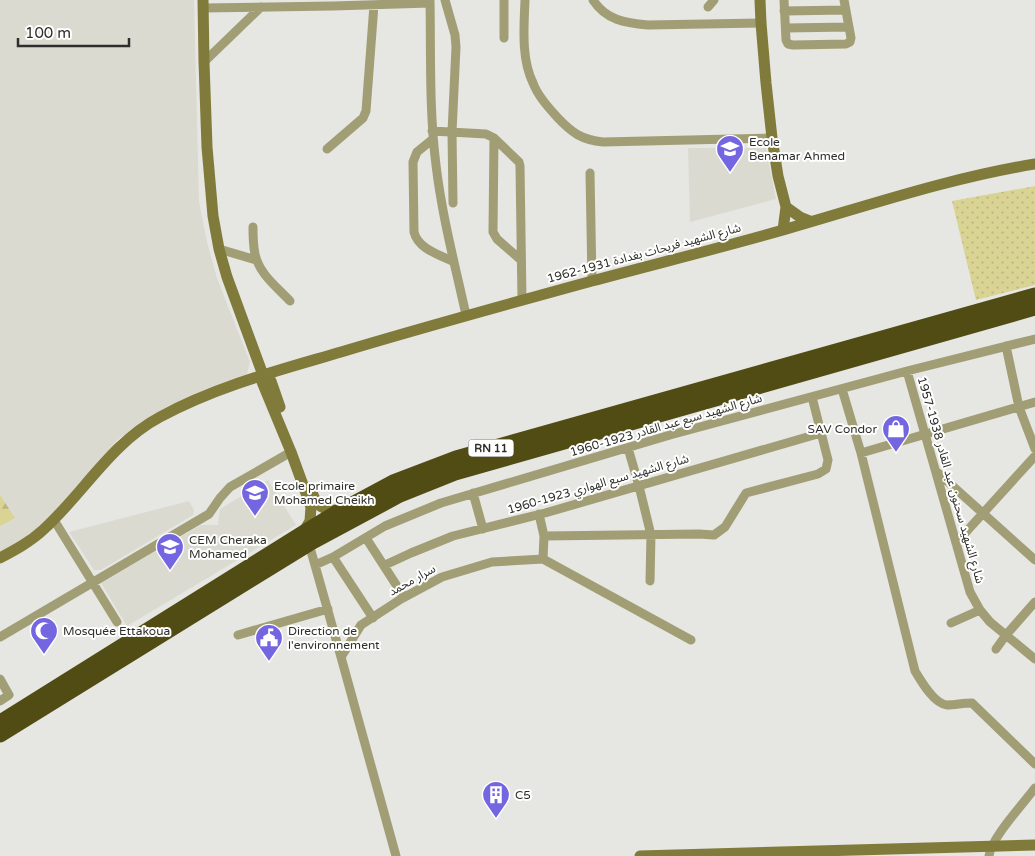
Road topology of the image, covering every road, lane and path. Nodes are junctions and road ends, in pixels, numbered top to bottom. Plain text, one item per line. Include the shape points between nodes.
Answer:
1 (445, 0) edge
2 (504, 0) edge
3 (525, 0) edge
4 (593, 0) edge
5 (760, 0) edge
6 (784, 0) edge
7 (844, 0) edge
8 (430, 2) edge
9 (203, 4) edge
10 (374, 5) junction
11 (261, 7) junction
12 (846, 10) junction
13 (784, 11) junction
14 (761, 23) junction
15 (849, 27) junction
16 (786, 28) junction
17 (504, 38) dead end
18 (204, 62) junction
19 (452, 132) junction
20 (433, 135) junction
21 (494, 138) junction
22 (772, 138) junction
23 (327, 149) dead end
24 (1035, 164) edge
25 (590, 173) dead end
26 (453, 203) dead end
27 (786, 207) junction
28 (810, 221) junction
29 (253, 227) dead end
30 (783, 230) junction
31 (219, 249) junction
32 (256, 260) junction
33 (521, 260) junction
34 (454, 262) junction
35 (592, 281) junction
36 (1035, 295) edge
37 (522, 300) junction
38 (290, 301) dead end
39 (1035, 308) edge
40 (466, 315) junction
41 (1035, 339) edge
42 (1006, 346) junction
43 (907, 371) junction
44 (263, 375) junction
45 (842, 389) junction
46 (812, 397) junction
47 (1035, 402) edge
48 (1019, 407) junction
49 (821, 433) junction
50 (925, 434) junction
51 (628, 448) junction
52 (1035, 449) edge
53 (293, 450) junction
54 (861, 453) junction
55 (1035, 456) edge
56 (936, 471) junction
57 (639, 486) junction
58 (473, 493) junction
59 (339, 511) junction
60 (539, 514) junction
61 (983, 514) junction
62 (54, 520) junction
63 (483, 529) junction
64 (651, 535) junction
65 (544, 536) junction
66 (306, 538) junction
67 (366, 538) junction
68 (956, 543) junction
69 (333, 557) junction
70 (0, 558) edge
71 (543, 559) junction
72 (1035, 560) edge
73 (315, 565) junction
74 (385, 565) junction
75 (650, 582) dead end
76 (92, 583) junction
77 (404, 597) junction
78 (1035, 602) edge
79 (328, 609) junction
80 (980, 610) junction
81 (373, 618) junction
82 (117, 622) dead end
83 (951, 623) dead end
84 (238, 635) dead end
85 (1006, 635) junction
86 (0, 638) edge
87 (691, 640) dead end
88 (996, 648) dead end
89 (341, 657) junction
90 (1035, 659) edge
91 (0, 679) edge
92 (0, 700) edge
93 (0, 722) edge
94 (0, 735) edge
95 (1035, 764) edge
96 (1035, 788) edge
97 (1035, 845) edge
98 (990, 851) edge
99 (813, 854) edge
100 (396, 856) edge
101 (640, 856) edge

1 - 19 street via 456,47
2 - 17 street
3 - 22 street via 526,62 532,82 548,107 576,134 603,142
4 - 14 street via 612,18 631,24
5 - 14 main road
6 - 13 street
7 - 12 street
8 - 10 street
8 - 20 street
9 - 11 street
9 - 18 main road
10 - 11 street
10 - 23 street via 366,111 363,118
11 - 18 street
12 - 13 street
12 - 15 street
13 - 16 street
14 - 22 main road
15 - 16 street
15 - 16 street via 851,38 846,44 793,45 786,40
18 - 31 main road via 209,179
19 - 20 street
19 - 21 street via 486,134
19 - 26 street
20 - 34 street via 439,189
20 - 34 street via 417,152 413,162 414,232 422,245
21 - 33 street via 520,166
21 - 33 street via 494,232 497,239
22 - 27 main road
24 - 28 main road, شارع الشهيد فريحات بغدادة 1931-1962 via 946,182
25 - 35 street
27 - 28 main road
27 - 30 main road
28 - 30 main road, شارع الشهيد فريحات بغدادة 1931-1962
29 - 32 street
30 - 35 main road, شارع الشهيد فريحات بغدادة 1931-1962
31 - 32 street
31 - 44 main road
32 - 38 street
33 - 37 street
34 - 40 street
35 - 37 main road, شارع الشهيد فريحات بغدادة 1931-1962
36 - 59 highway, RN 11 via 456,458 393,482
37 - 40 main road, شارع الشهيد فريحات بغدادة 1931-1962
39 - 66 highway, RN 11 via 455,472
40 - 44 main road, شارع الشهيد فريحات بغدادة 1931-1962
41 - 42 street, شارع الشهيد سبع عبد القادر 1923-1960
42 - 43 street, شارع الشهيد سبع عبد القادر 1923-1960
42 - 48 street
43 - 45 street, شارع الشهيد سبع عبد القادر 1923-1960
43 - 50 street, شارع الشهيد سحنون عبد القادر 1938-1957
44 - 53 main road via 271,381
44 - 62 main road, شارع الشهيد فريحات بغدادة 1931-1962 via 211,393 142,428 116,451
45 - 46 street, شارع الشهيد سبع عبد القادر 1923-1960
45 - 54 street
46 - 49 street
46 - 51 street, شارع الشهيد سبع عبد القادر 1923-1960
47 - 48 street
48 - 50 street
48 - 52 street
49 - 57 street, شارع الشهيد سبع الهواري 1923-1960
49 - 64 street via 828,460 826,469 818,474 746,494 725,527 714,535
50 - 54 street
50 - 56 street, شارع الشهيد سحنون عبد القادر 1938-1957
51 - 57 street
51 - 58 street, شارع الشهيد سبع عبد القادر 1923-1960
53 - 59 main road via 315,502 325,509
53 - 66 main road via 311,507
53 - 76 street via 230,487 209,514
54 - 95 street via 915,671 924,687 945,705 972,703
55 - 61 street
56 - 61 street
56 - 68 street, شارع الشهيد سحنون عبد القادر 1938-1957
57 - 60 street, شارع الشهيد سبع الهواري 1923-1960
57 - 64 street
58 - 63 street
58 - 67 street, شارع الشهيد سبع عبد القادر 1923-1960 via 403,518
59 - 66 highway, RN 11
60 - 63 street, شارع الشهيد سبع الهواري 1923-1960
60 - 65 street
61 - 68 street
61 - 72 street
62 - 70 main road, شارع الشهيد فريحات بغدادة 1931-1962 via 33,538
62 - 76 street
63 - 74 street, شارع الشهيد سبع الهواري 1923-1960 via 453,536
64 - 65 street
64 - 75 street
65 - 71 street
66 - 73 street
66 - 93 highway, RN 11
66 - 94 highway, RN 11
67 - 69 street, شارع الشهيد سبع عبد القادر 1923-1960
67 - 74 street
68 - 80 street, شارع الشهيد سحنون عبد القادر 1938-1957 via 970,592
69 - 73 street, شارع الشهيد سبع عبد القادر 1923-1960
69 - 81 street
71 - 77 street, سرار محمد via 492,562 442,577
71 - 87 street
73 - 79 street
74 - 77 street
76 - 82 street
76 - 86 street
77 - 81 street, سرار محمد
78 - 85 street
79 - 84 street
79 - 89 street
80 - 83 street
80 - 85 street, شارع الشهيد سحنون عبد القادر 1938-1957
81 - 89 street, سرار محمد via 361,626
85 - 88 street
85 - 90 street, شارع الشهيد سحنون عبد القادر 1938-1957
89 - 100 street
91 - 92 street via 9,695
96 - 98 street
97 - 98 main road
98 - 99 main road
99 - 101 main road

